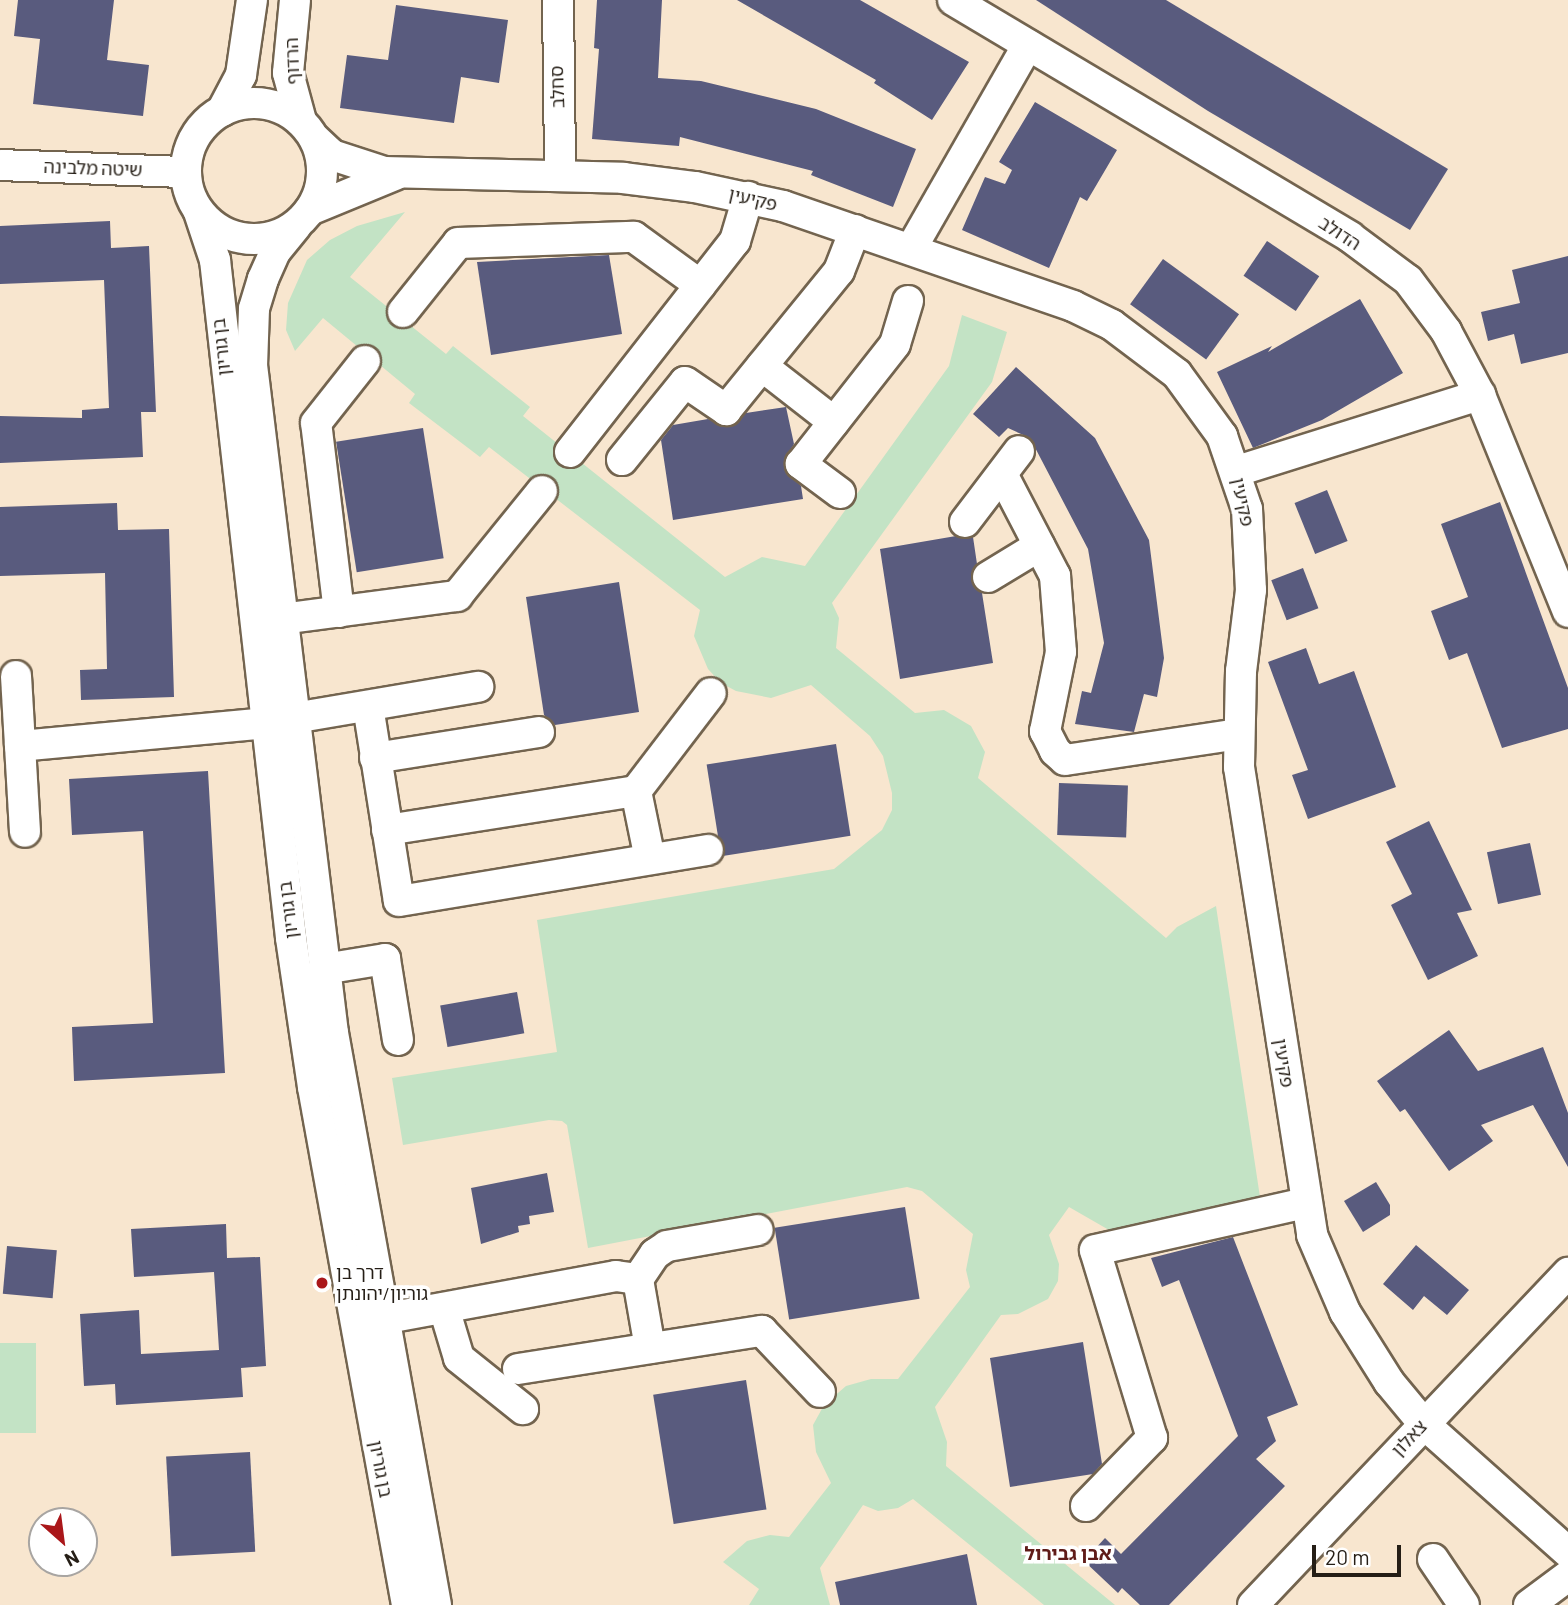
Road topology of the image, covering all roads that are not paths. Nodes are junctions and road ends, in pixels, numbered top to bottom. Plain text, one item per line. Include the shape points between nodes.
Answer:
1 (252, 0) edge
2 (295, 0) edge
3 (558, 0) edge
4 (953, 0) edge
5 (1028, 45) junction
6 (222, 111) junction
7 (308, 130) junction
8 (0, 164) edge
9 (185, 172) junction
10 (402, 174) junction
11 (560, 174) junction
12 (748, 197) junction
13 (199, 212) junction
14 (303, 218) junction
15 (855, 230) junction
16 (911, 249) junction
17 (701, 285) junction
18 (908, 301) dead end
19 (403, 312) dead end
20 (365, 361) dead end
21 (762, 366) junction
22 (1480, 395) junction
23 (834, 422) junction
24 (570, 452) dead end
25 (622, 460) dead end
26 (1237, 471) junction
27 (542, 491) dead end
28 (840, 493) dead end
29 (965, 522) dead end
30 (1040, 546) junction
31 (988, 577) dead end
32 (339, 611) junction
33 (1568, 612) edge
34 (282, 620) junction
35 (16, 676) dead end
36 (478, 687) dead end
37 (711, 693) dead end
38 (368, 706) junction
39 (280, 721) junction
40 (539, 732) dead end
41 (1238, 734) junction
42 (20, 746) junction
43 (375, 758) junction
44 (636, 791) junction
45 (387, 830) junction
46 (25, 832) dead end
47 (708, 850) dead end
48 (650, 859) junction
49 (324, 969) junction
50 (398, 1040) dead end
51 (1306, 1203) junction
52 (758, 1230) dead end
53 (1568, 1273) edge
54 (638, 1279) junction
55 (444, 1307) junction
56 (382, 1319) junction
57 (650, 1348) junction
58 (518, 1369) dead end
59 (820, 1392) dead end
60 (523, 1409) dead end
61 (1423, 1423) junction
62 (1086, 1506) dead end
63 (1568, 1552) edge
64 (1433, 1559) dead end
65 (1568, 1576) edge
66 (407, 1605) edge
67 (436, 1605) edge
68 (1253, 1605) edge
69 (1464, 1605) edge
70 (1529, 1605) edge

1 - 6 street via 241,75
2 - 7 street, הרדוף via 288,73
3 - 11 street, סחלב
4 - 5 street, הדולב
5 - 16 street
5 - 22 street, הדולב via 1350,237 1408,280 1446,331
6 - 7 street via 264,103
6 - 9 street via 192,141
7 - 10 street, פקיעין via 325,150 349,162
7 - 14 street via 323,170
8 - 9 street, שיטה מלבינה
9 - 13 street
10 - 11 street, פקיעין
10 - 14 street, פקיעין via 364,184
11 - 12 street, פקיעין via 659,182
12 - 15 street, פקיעין
12 - 17 street via 739,234
13 - 14 street via 215,228 244,239 276,236
13 - 39 street, בן גוריון via 216,271
14 - 34 street, בן גוריון via 275,252 263,279 251,334
15 - 16 street, פקיעין
15 - 21 street via 839,271
16 - 26 street, פקיעין via 1073,306 1147,348 1202,404
17 - 19 street via 634,237 458,243
17 - 24 street
18 - 23 street via 895,344
20 - 32 street via 316,423
21 - 23 street
21 - 25 street via 726,410 685,382
22 - 26 street
22 - 33 street, הדולב
23 - 28 street via 801,464
26 - 41 street, פקיעין via 1252,548
27 - 32 street via 457,596
29 - 30 street via 1010,463
30 - 31 street
30 - 41 street via 1055,576 1061,652 1045,731 1055,751 1065,760
32 - 34 street
34 - 39 street, בן גוריון
35 - 42 street
36 - 38 street
37 - 44 street
38 - 39 street
38 - 43 street
39 - 42 street
39 - 49 street, בן גוריון
39 - 66 street, בן גוריון via 313,1087
40 - 43 street
41 - 51 street, פקיעין via 1238,767
42 - 46 street
43 - 45 street
44 - 45 street
44 - 48 street
45 - 48 street via 400,901
47 - 48 street
49 - 50 street via 385,959
49 - 56 street, בן גוריון
51 - 61 street, פקיעין via 1312,1235 1345,1312 1373,1360
51 - 62 street via 1095,1250 1152,1438
52 - 54 street via 667,1246
53 - 61 street, צאלון
54 - 55 street via 616,1276
54 - 57 street
55 - 56 street
55 - 60 street via 458,1358
56 - 67 street, בן גוריון
57 - 58 street
57 - 59 street via 762,1331
61 - 63 street, פקיעין
61 - 68 street, צאלון
64 - 69 street
65 - 70 street

